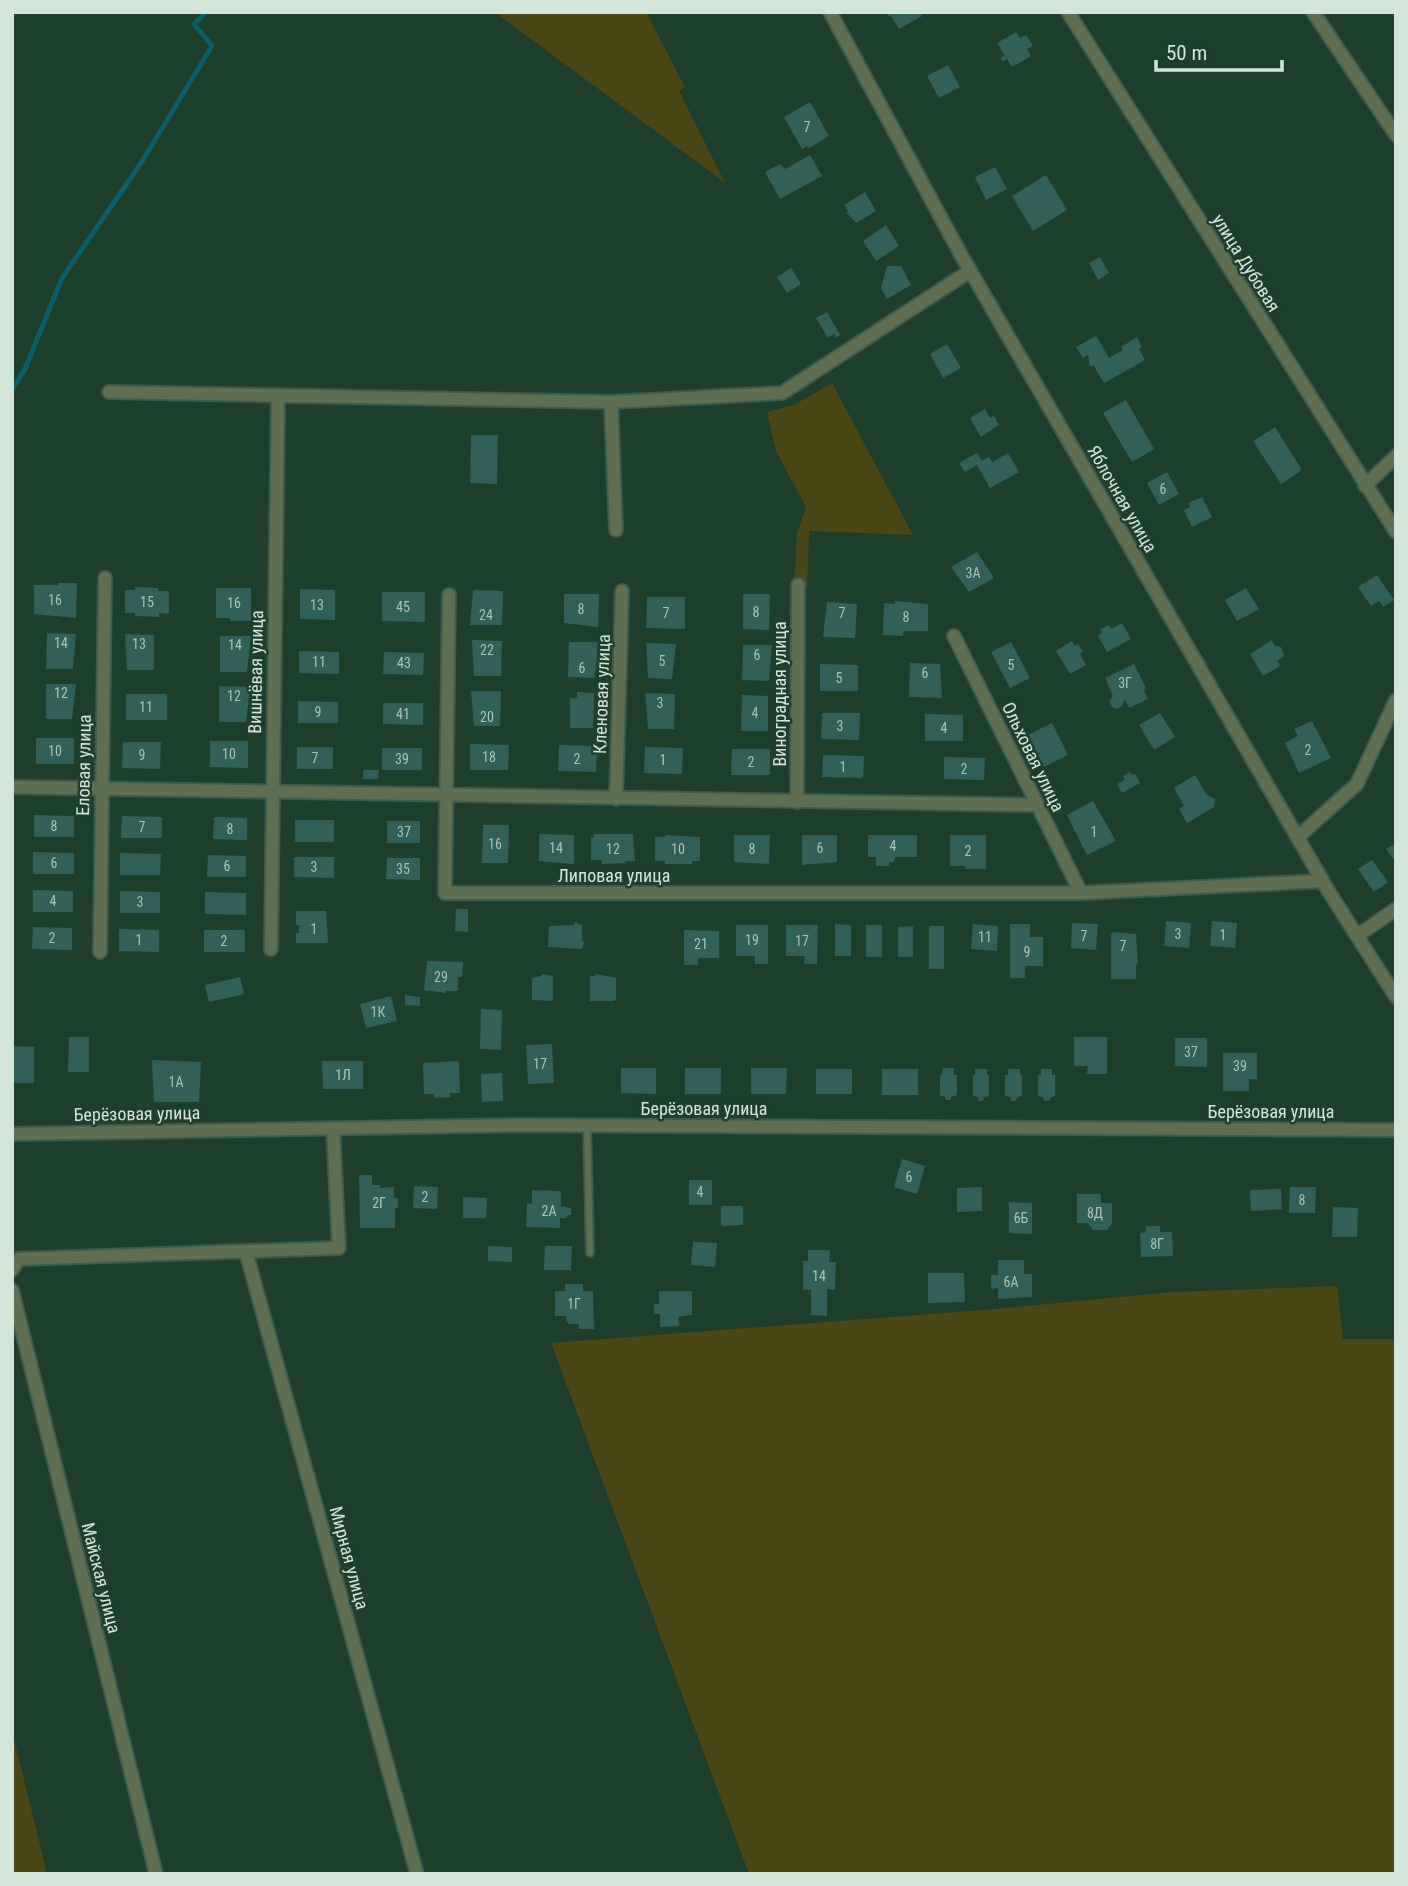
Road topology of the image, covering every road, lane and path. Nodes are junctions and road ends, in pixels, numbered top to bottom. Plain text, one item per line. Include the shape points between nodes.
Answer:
1 (830, 12) edge
2 (1068, 12) edge
3 (1313, 12) edge
4 (1396, 135) edge
5 (970, 271) junction
6 (109, 392) dead end
7 (278, 395) junction
8 (611, 402) junction
9 (1396, 456) edge
10 (1365, 486) junction
11 (617, 530) dead end
12 (1396, 532) edge
13 (105, 578) dead end
14 (798, 585) dead end
15 (622, 590) dead end
16 (449, 596) dead end
17 (954, 636) dead end
18 (1396, 700) edge
19 (12, 788) edge
20 (100, 789) junction
21 (272, 792) junction
22 (446, 796) junction
23 (616, 799) junction
24 (797, 802) junction
25 (1037, 805) junction
26 (1298, 837) junction
27 (1323, 881) junction
28 (1081, 893) junction
29 (1396, 909) edge
30 (1357, 936) junction
31 (271, 949) dead end
32 (100, 953) dead end
33 (1396, 997) edge
34 (587, 1126) junction
35 (333, 1128) junction
36 (1396, 1130) edge
37 (12, 1133) edge
38 (246, 1252) junction
39 (590, 1253) dead end
40 (15, 1265) edge
41 (12, 1290) edge
42 (156, 1874) edge
43 (417, 1874) edge

1 - 5 street, Яблочная улица
2 - 10 street, улица Дубовая
3 - 4 street
5 - 8 street via 782,393
5 - 26 street, Яблочная улица
6 - 7 street
7 - 8 street
7 - 21 street, Вишнёвая улица
8 - 11 street
9 - 10 street
10 - 12 street, улица Дубовая
13 - 20 street, Еловая улица
14 - 24 street, Виноградная улица
15 - 23 street, Кленовая улица
16 - 22 street, Липовая улица
17 - 25 street, Ольховая улица
18 - 26 street via 1357,784
19 - 20 street
20 - 21 street
20 - 32 street, Еловая улица
21 - 22 street
21 - 31 street, Вишнёвая улица
22 - 23 street
22 - 28 street, Липовая улица via 445,893
23 - 24 street
24 - 25 street
25 - 28 street, Ольховая улица
26 - 27 street, Яблочная улица
27 - 28 street
27 - 30 street, Яблочная улица
29 - 30 street
30 - 33 street, Яблочная улица
34 - 35 street, Берёзовая улица
34 - 36 street, Берёзовая улица
34 - 39 lane
35 - 37 street, Берёзовая улица
35 - 38 street via 339,1248
38 - 40 street
38 - 43 street, Мирная улица
41 - 42 street, Майская улица

